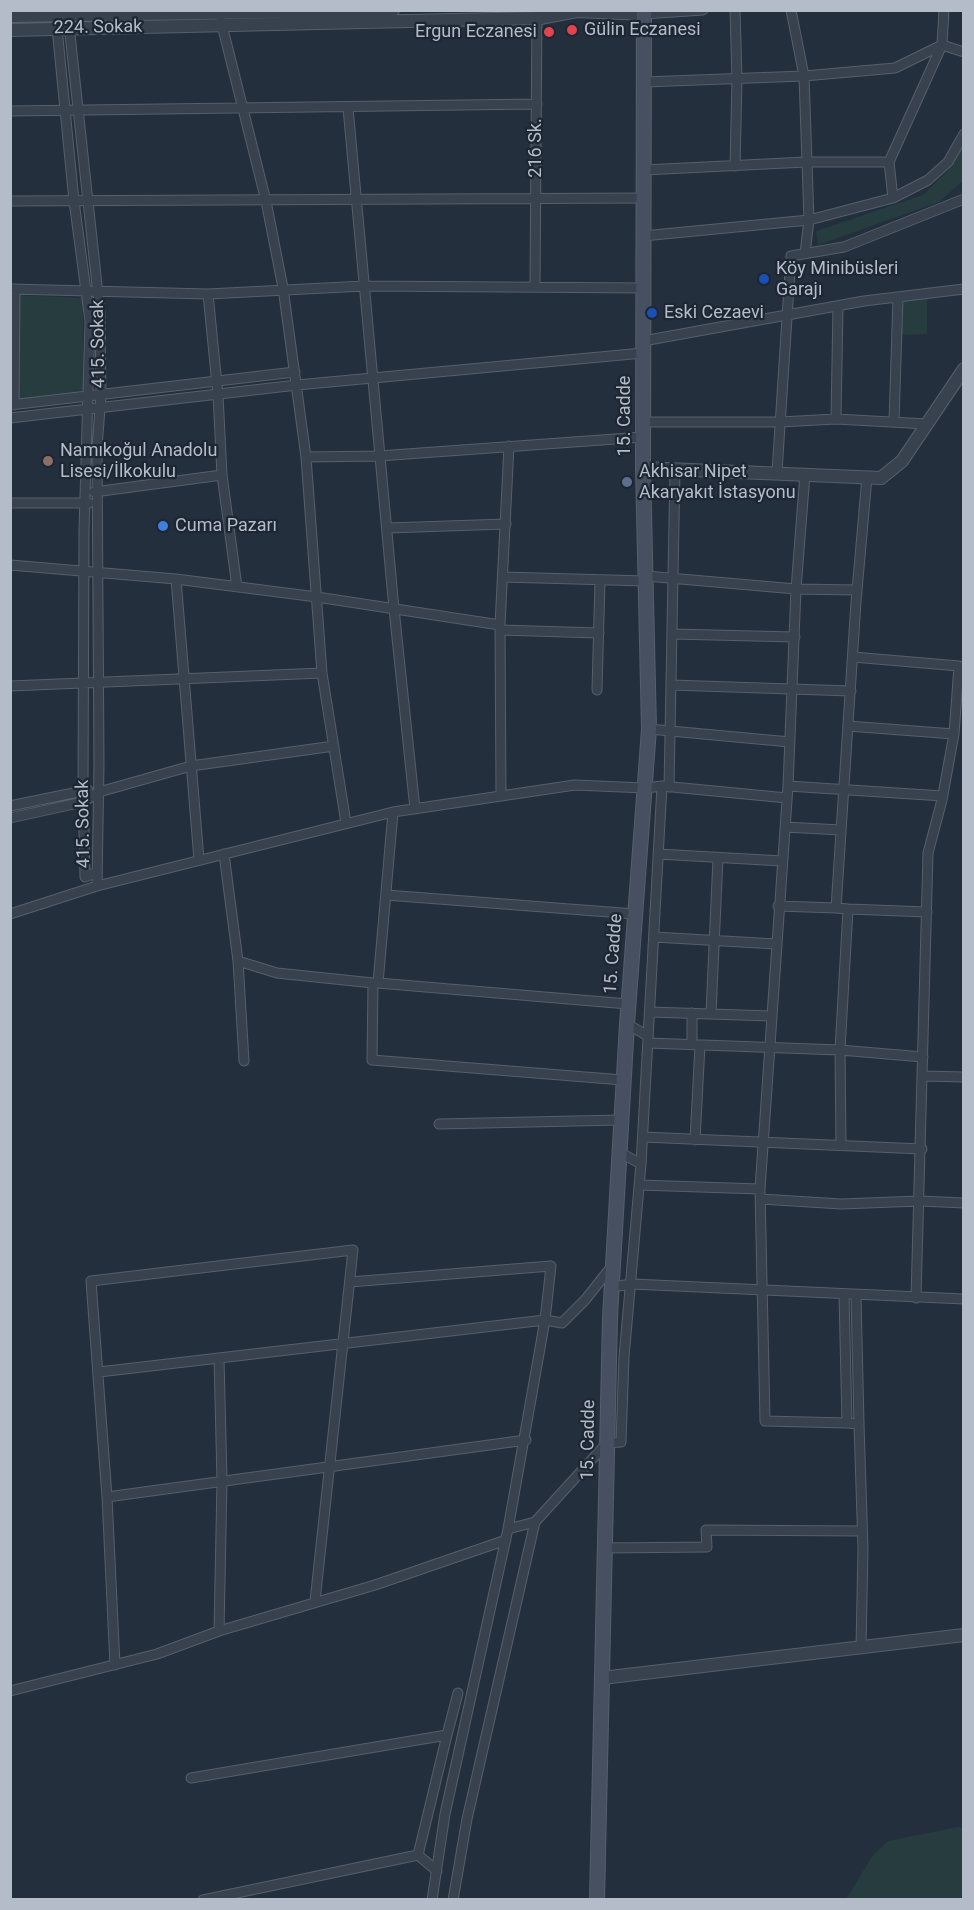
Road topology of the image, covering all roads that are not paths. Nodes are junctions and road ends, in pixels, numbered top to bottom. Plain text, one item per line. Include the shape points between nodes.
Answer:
1 (703, 10) edge
2 (735, 10) edge
3 (791, 10) edge
4 (944, 10) edge
5 (573, 11) edge
6 (644, 12) edge
7 (388, 13) edge
8 (537, 14) edge
9 (10, 16) edge
10 (221, 16) edge
11 (66, 21) edge
12 (10, 30) edge
13 (942, 45) junction
14 (963, 52) edge
15 (804, 76) junction
16 (737, 79) junction
17 (644, 82) junction
18 (537, 104) junction
19 (348, 108) junction
20 (243, 110) junction
21 (10, 111) edge
22 (65, 112) junction
23 (77, 112) junction
24 (963, 134) edge
25 (806, 162) junction
26 (890, 162) junction
27 (735, 166) junction
28 (644, 170) junction
29 (644, 198) junction
30 (892, 198) junction
31 (963, 199) edge
32 (356, 200) junction
33 (536, 200) junction
34 (10, 201) edge
35 (74, 201) junction
36 (266, 201) junction
37 (89, 202) junction
38 (809, 220) junction
39 (644, 236) junction
40 (805, 253) junction
41 (535, 285) junction
42 (364, 286) junction
43 (283, 288) junction
44 (643, 288) junction
45 (13, 289) edge
46 (963, 289) edge
47 (88, 291) junction
48 (98, 291) junction
49 (208, 294) junction
50 (898, 297) junction
51 (838, 306) junction
52 (787, 316) junction
53 (643, 347) junction
54 (963, 369) edge
55 (295, 372) junction
56 (373, 379) junction
57 (215, 380) junction
58 (297, 385) junction
59 (101, 395) junction
60 (218, 395) junction
61 (88, 396) junction
62 (12, 405) edge
63 (88, 409) junction
64 (98, 409) junction
65 (10, 418) edge
66 (836, 419) junction
67 (643, 422) junction
68 (780, 422) junction
69 (894, 422) junction
70 (927, 424) junction
71 (643, 437) junction
72 (509, 446) junction
73 (379, 456) junction
74 (306, 458) junction
75 (643, 468) junction
76 (675, 470) junction
77 (777, 472) junction
78 (805, 474) junction
79 (222, 475) junction
80 (867, 477) junction
81 (98, 492) junction
82 (85, 493) junction
83 (10, 503) edge
84 (98, 503) junction
85 (85, 504) junction
86 (506, 524) junction
87 (388, 528) junction
88 (10, 565) edge
89 (85, 570) junction
90 (97, 571) junction
91 (503, 577) junction
92 (673, 577) junction
93 (176, 579) junction
94 (646, 579) junction
95 (600, 580) junction
96 (237, 587) junction
97 (796, 589) junction
98 (857, 590) junction
99 (316, 597) junction
100 (394, 609) junction
101 (500, 627) junction
102 (599, 633) junction
103 (672, 634) junction
104 (795, 637) junction
105 (853, 657) junction
106 (322, 673) junction
107 (184, 679) junction
108 (83, 683) junction
109 (99, 683) junction
110 (10, 686) edge
111 (671, 686) junction
112 (793, 689) junction
113 (597, 690) dead end
114 (851, 691) junction
115 (848, 726) junction
116 (649, 729) junction
117 (670, 732) junction
118 (954, 735) junction
119 (790, 742) junction
120 (334, 746) junction
121 (191, 766) junction
122 (788, 786) junction
123 (665, 787) junction
124 (645, 788) junction
125 (82, 789) junction
126 (844, 789) junction
127 (99, 792) junction
128 (501, 796) junction
129 (943, 796) junction
130 (787, 798) junction
131 (83, 802) junction
132 (10, 806) edge
133 (415, 809) junction
134 (393, 812) junction
135 (10, 818) edge
136 (346, 823) junction
137 (785, 826) junction
138 (841, 830) junction
139 (224, 854) junction
140 (658, 854) junction
141 (718, 858) junction
142 (199, 860) junction
143 (782, 861) junction
144 (97, 872) junction
145 (97, 886) junction
146 (386, 895) junction
147 (778, 906) junction
148 (836, 908) junction
149 (848, 909) junction
150 (927, 912) junction
151 (10, 914) edge
152 (635, 914) junction
153 (654, 937) junction
154 (714, 940) junction
155 (776, 944) junction
156 (238, 961) junction
157 (375, 983) junction
158 (628, 1004) junction
159 (650, 1012) junction
160 (692, 1013) junction
161 (711, 1013) junction
162 (771, 1016) junction
163 (627, 1024) junction
164 (648, 1040) junction
165 (696, 1045) junction
166 (769, 1047) junction
167 (840, 1050) junction
168 (923, 1058) junction
169 (244, 1061) dead end
170 (923, 1076) junction
171 (963, 1077) edge
172 (623, 1080) junction
173 (621, 1120) junction
174 (439, 1124) dead end
175 (643, 1137) junction
176 (695, 1140) junction
177 (763, 1141) junction
178 (841, 1145) junction
179 (921, 1149) junction
180 (619, 1152) junction
181 (641, 1164) junction
182 (639, 1185) junction
183 (760, 1194) junction
184 (920, 1201) junction
185 (963, 1203) edge
186 (612, 1266) junction
187 (350, 1282) junction
188 (632, 1284) junction
189 (611, 1287) junction
190 (762, 1290) junction
191 (844, 1295) junction
192 (856, 1296) junction
193 (916, 1298) junction
194 (963, 1299) edge
195 (545, 1320) junction
196 (345, 1342) junction
197 (219, 1358) junction
198 (99, 1372) junction
199 (847, 1423) junction
200 (860, 1424) junction
201 (526, 1440) junction
202 (607, 1443) junction
203 (329, 1466) junction
204 (222, 1481) junction
205 (107, 1497) junction
206 (535, 1522) junction
207 (508, 1529) junction
208 (862, 1531) junction
209 (506, 1540) junction
210 (604, 1548) junction
211 (315, 1601) junction
212 (219, 1631) junction
213 (963, 1635) edge
214 (861, 1647) junction
215 (115, 1665) junction
216 (602, 1678) junction
217 (10, 1691) edge
218 (458, 1693) dead end
219 (447, 1736) junction
220 (191, 1778) dead end
221 (418, 1855) junction
222 (436, 1871) junction
223 (202, 1899) edge
224 (432, 1899) edge
225 (453, 1899) edge
226 (597, 1899) edge

1 - 6 street
2 - 16 street
3 - 15 street
4 - 13 street
5 - 6 street, 224. Sokak
5 - 8 street, 224. Sokak
6 - 17 main road, 15. Cadde
7 - 8 street, 224. Sokak
7 - 10 street, 224. Sokak
8 - 18 street, 216 Sk.
9 - 11 street, 224. Sokak
10 - 11 street, 224. Sokak
10 - 20 street
11 - 12 street, 224. Sokak
11 - 22 street, 415. Sokak
11 - 23 street, 415. Sokak
13 - 14 street
13 - 15 street via 895,68
13 - 26 street
15 - 16 street
15 - 25 street
16 - 17 street
16 - 27 street
17 - 28 main road, 15. Cadde
18 - 19 street
18 - 33 street, 216 Sk.
19 - 20 street
19 - 32 street
20 - 23 street
20 - 36 street
21 - 22 street
22 - 23 street
22 - 35 street, 415. Sokak
23 - 37 street, 415. Sokak
24 - 30 street via 948,162 928,180
25 - 26 street
25 - 27 street
25 - 38 street
26 - 30 street
27 - 28 street
28 - 29 main road, 15. Cadde
29 - 33 street
29 - 39 main road, 15. Cadde
30 - 38 street
31 - 40 street via 843,247
32 - 33 street
32 - 36 street
32 - 42 street
33 - 41 street, 216 Sk.
34 - 35 street
35 - 37 street
35 - 47 street, 415. Sokak
36 - 37 street
36 - 43 street
37 - 48 street, 415. Sokak
38 - 39 street
38 - 40 street
39 - 44 main road, 15. Cadde
40 - 52 street via 791,256
41 - 42 street
41 - 44 street
42 - 43 street
42 - 56 street
43 - 49 street
43 - 55 street
44 - 53 main road, 15. Cadde
45 - 47 street
45 - 62 street
46 - 50 street
47 - 48 street
47 - 61 street, 415. Sokak
48 - 49 street
48 - 59 street, 415. Sokak
49 - 57 street
50 - 51 street
50 - 69 street
51 - 52 street
51 - 66 street
52 - 53 street
52 - 68 street
53 - 56 street
53 - 67 main road, 15. Cadde
54 - 70 street
55 - 57 street
55 - 58 street
56 - 58 street
56 - 73 street
57 - 59 street
57 - 60 street
58 - 60 street
58 - 74 street
59 - 61 street
59 - 64 street, 415. Sokak
60 - 64 street
60 - 79 street
61 - 62 street
61 - 63 street, 415. Sokak
63 - 64 street
63 - 65 street
63 - 82 street, 415. Sokak
64 - 81 street, 415. Sokak
66 - 68 street
66 - 69 street
67 - 68 street
67 - 71 main road, 15. Cadde
68 - 77 street
69 - 70 street
70 - 80 street via 902,461 881,478
71 - 72 street
71 - 75 main road, 15. Cadde
72 - 73 street
72 - 86 street
73 - 74 street
73 - 87 street
74 - 99 street
75 - 76 street
75 - 94 main road, 15. Cadde
76 - 77 street
76 - 92 street
77 - 78 street
78 - 80 street
78 - 97 street
79 - 81 street
79 - 96 street
80 - 98 street
81 - 82 street
81 - 84 street, 415. Sokak
82 - 85 street, 415. Sokak
83 - 85 street
84 - 85 street
84 - 90 street, 415. Sokak
85 - 89 street, 415. Sokak
86 - 87 street
86 - 91 street
87 - 100 street
88 - 89 street
89 - 90 street
89 - 108 street, 415. Sokak
90 - 93 street
90 - 109 street, 415. Sokak
91 - 95 street
91 - 101 street
92 - 94 street
92 - 97 street
92 - 103 street
93 - 96 street
93 - 107 street
94 - 95 street
94 - 116 main road, 15. Cadde
95 - 102 street
96 - 99 street
97 - 98 street
97 - 104 street
98 - 105 street
99 - 100 street
99 - 106 street
100 - 101 street
100 - 133 street
101 - 102 street
101 - 128 street
102 - 113 street
103 - 104 street
103 - 111 street
104 - 112 street
105 - 114 street
105 - 118 street via 959,666
106 - 107 street
106 - 120 street
107 - 109 street
107 - 121 street
108 - 109 street
108 - 110 street
108 - 125 street, 415. Sokak
109 - 127 street, 415. Sokak
111 - 112 street
111 - 117 street
112 - 114 street
112 - 119 street
114 - 115 street
115 - 118 street
115 - 126 street
116 - 117 street
116 - 124 main road, 15. Cadde
117 - 119 street
117 - 123 street
118 - 129 street
119 - 122 street
120 - 121 street
120 - 136 street
121 - 127 street
121 - 142 street
122 - 126 street
122 - 130 street
123 - 124 street
123 - 130 street
123 - 140 street
124 - 128 street via 575,785
124 - 152 main road, 15. Cadde
125 - 127 street
125 - 131 street, 415. Sokak
125 - 132 street
126 - 129 street
126 - 138 street
127 - 131 street
127 - 144 street, 415. Sokak
128 - 133 street
129 - 150 street via 928,853
130 - 137 street
131 - 135 street
131 - 144 street, 415. Sokak via 85,877
133 - 134 street
134 - 136 street
134 - 146 street
136 - 139 street
137 - 138 street
137 - 143 street
138 - 148 street
139 - 142 street
139 - 156 street
140 - 141 street
140 - 153 street
141 - 143 street
141 - 154 street
142 - 145 street
143 - 147 street
144 - 145 street
145 - 151 street
146 - 152 street
146 - 157 street
147 - 148 street
147 - 155 street
148 - 149 street
149 - 150 street
149 - 167 street
150 - 168 street
152 - 158 main road, 15. Cadde
153 - 154 street
153 - 159 street
154 - 155 street
154 - 161 street
155 - 162 street
156 - 157 street via 277,972
156 - 169 street
157 - 158 street
157 - 172 street via 372,1060
158 - 163 main road, 15. Cadde
159 - 160 street
159 - 164 street
160 - 161 street
160 - 165 street
161 - 162 street
162 - 166 street
163 - 164 street
163 - 172 main road, 15. Cadde
164 - 165 street
164 - 175 street
165 - 166 street
165 - 176 street
166 - 167 street
166 - 177 street
167 - 168 street
167 - 178 street
168 - 170 street
170 - 171 street
170 - 179 street
172 - 173 main road, 15. Cadde
173 - 174 street
173 - 180 main road, 15. Cadde
175 - 176 street
175 - 181 street
176 - 177 street
177 - 178 street
177 - 183 street
178 - 179 street
179 - 184 street
180 - 181 street
180 - 186 main road, 15. Cadde
181 - 182 street
182 - 183 street
182 - 188 street
183 - 184 street via 841,1204
183 - 190 street
184 - 185 street
184 - 193 street
186 - 189 main road, 15. Cadde
186 - 195 street via 562,1323
187 - 195 street via 551,1266
187 - 196 street
187 - 198 street via 353,1250 92,1281
188 - 189 street
188 - 190 street
188 - 202 street via 621,1442
189 - 202 main road, 15. Cadde
190 - 191 street
190 - 199 street via 765,1421
191 - 192 street
191 - 199 street
192 - 193 street
192 - 200 street
193 - 194 street
195 - 196 street
195 - 201 street
196 - 197 street
196 - 203 street
197 - 198 street
197 - 204 street
198 - 205 street
199 - 200 street
200 - 208 street
201 - 203 street
201 - 207 street
202 - 206 street
202 - 210 main road, 15. Cadde
203 - 204 street
203 - 211 street
204 - 205 street
204 - 212 street
205 - 215 street
206 - 207 street
206 - 225 street via 467,1818
207 - 209 street
208 - 210 street via 706,1530 707,1547
208 - 214 street
209 - 211 street via 375,1585
209 - 222 street
210 - 216 main road, 15. Cadde
211 - 212 street
212 - 215 street
213 - 214 street
214 - 216 street
215 - 217 street
216 - 226 main road, 15. Cadde
218 - 219 street
219 - 220 street
219 - 221 street
221 - 222 street
221 - 223 street
222 - 224 street

